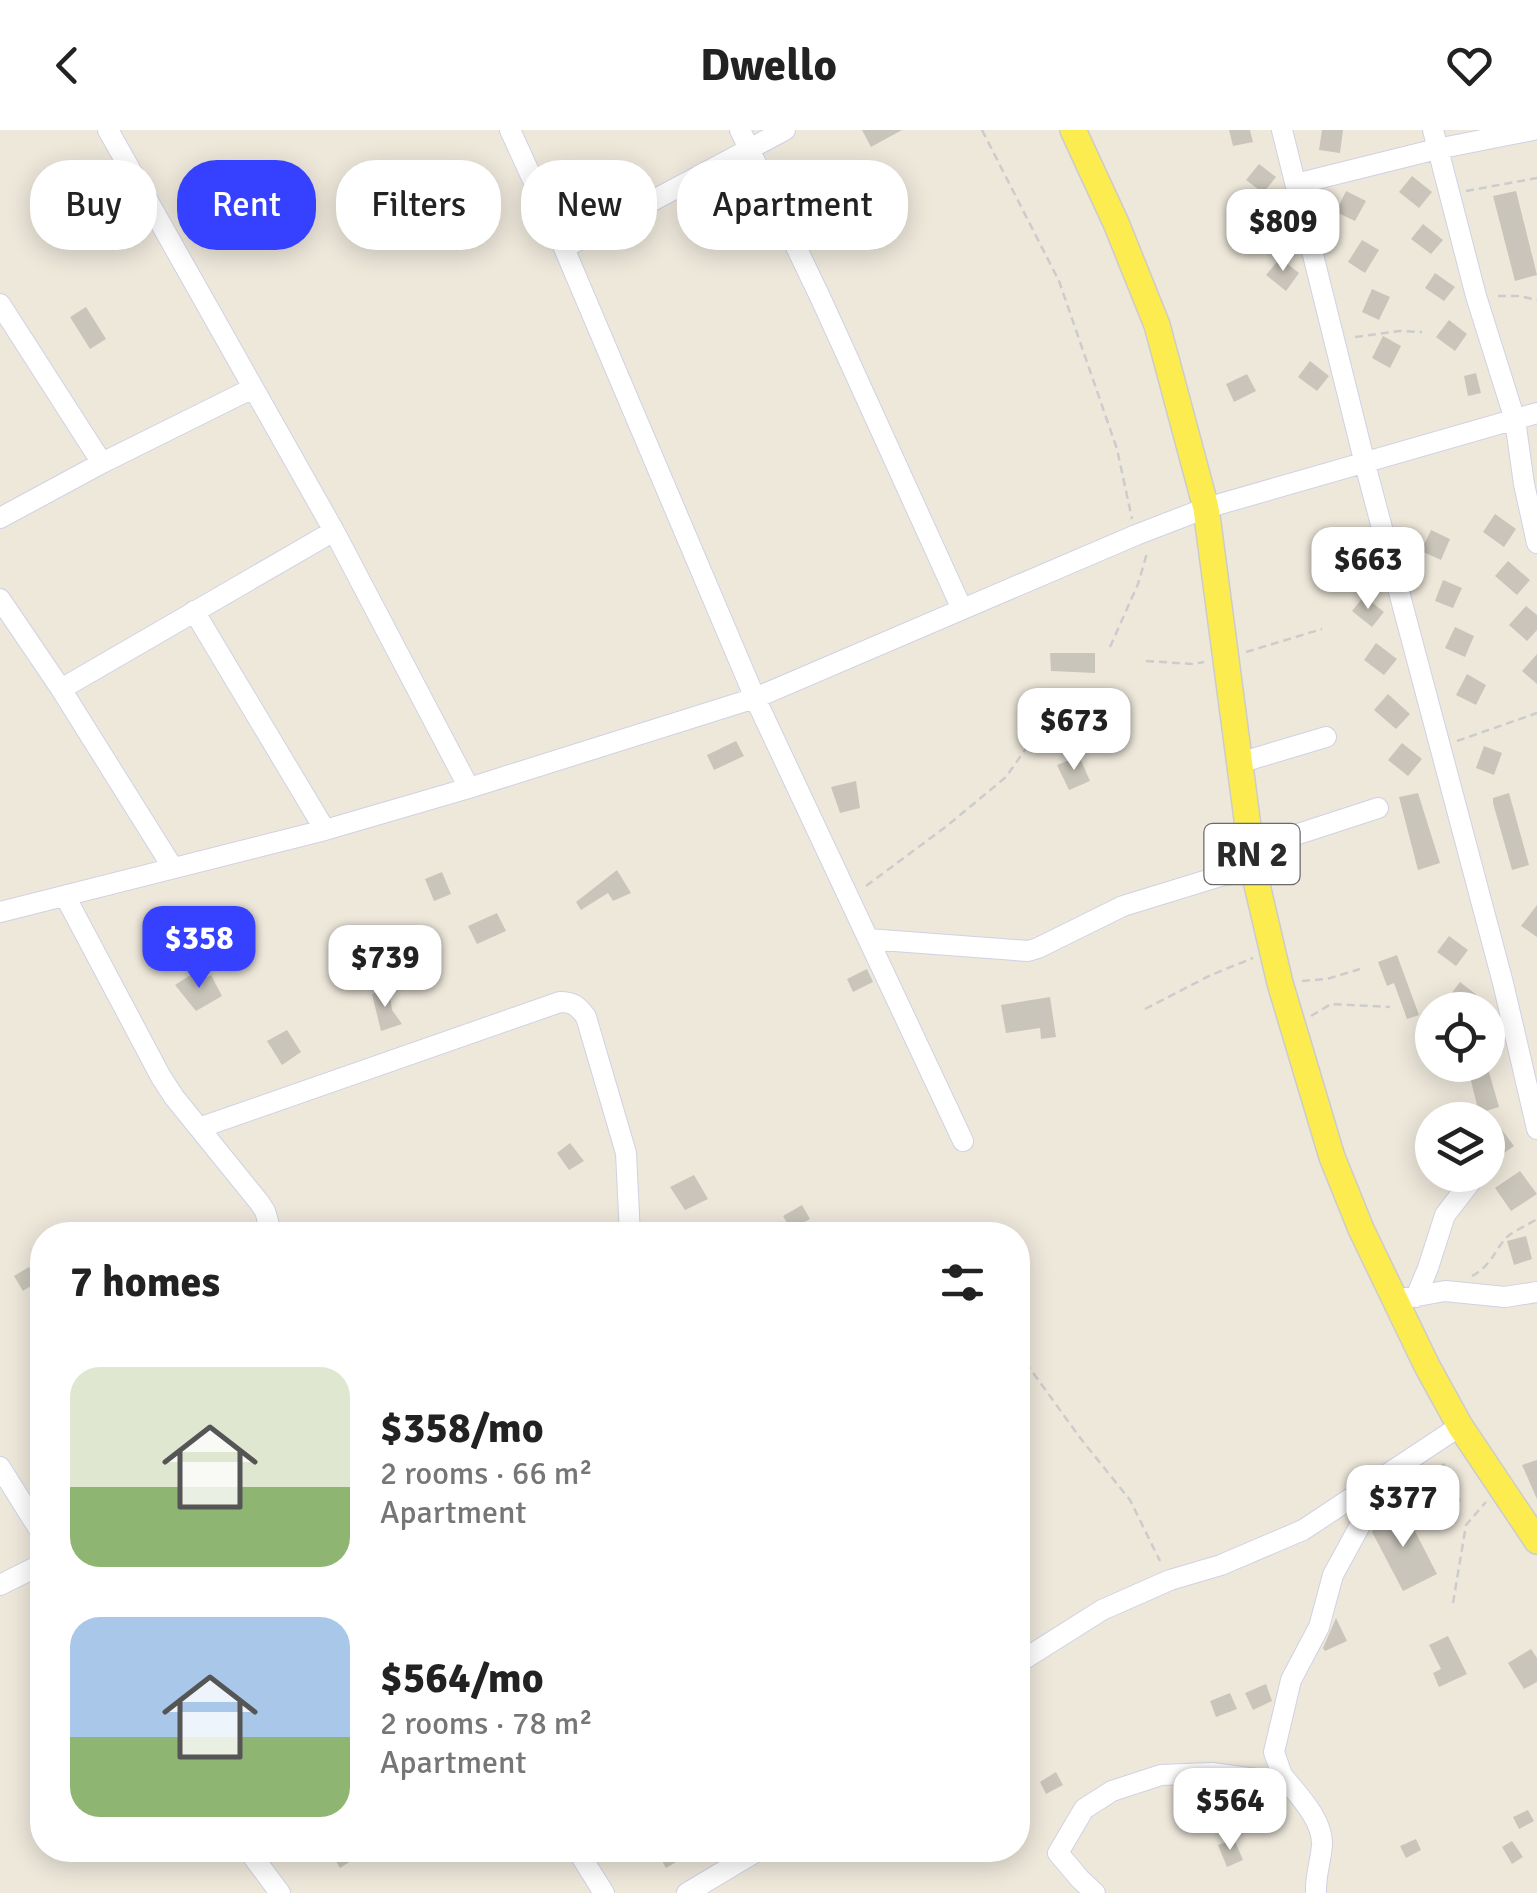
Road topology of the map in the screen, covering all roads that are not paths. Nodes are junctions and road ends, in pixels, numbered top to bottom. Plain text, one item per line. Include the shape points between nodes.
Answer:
1 (108, 130) edge
2 (510, 130) edge
3 (785, 130) edge
4 (1073, 130) edge
5 (1282, 130) edge
6 (1533, 130) edge
7 (744, 139) edge
8 (1435, 140) edge
9 (524, 160) edge
10 (1296, 184) junction
11 (657, 192) edge
12 (565, 250) edge
13 (0, 304) edge
14 (252, 388) junction
15 (1530, 415) edge
16 (102, 463) junction
17 (1365, 464) junction
18 (1206, 508) junction
19 (0, 518) edge
20 (334, 531) junction
21 (1537, 543) edge
22 (0, 599) edge
23 (962, 609) junction
24 (194, 611) junction
25 (61, 689) junction
26 (755, 698) junction
27 (1326, 737) dead end
28 (1239, 763) junction
29 (469, 788) junction
30 (1378, 808) dead end
31 (325, 830) junction
32 (172, 868) junction
33 (1254, 872) junction
34 (66, 896) junction
35 (0, 912) edge
36 (868, 939) junction
37 (199, 1128) junction
38 (1537, 1128) edge
39 (963, 1140) dead end
40 (1463, 1192) edge
41 (268, 1222) edge
42 (630, 1222) edge
43 (1537, 1292) edge
44 (1406, 1298) junction
45 (1460, 1426) junction
46 (0, 1468) edge
47 (1394, 1470) junction
48 (30, 1515) edge
49 (1537, 1540) edge
50 (30, 1570) edge
51 (0, 1586) edge
52 (1030, 1655) edge
53 (1282, 1775) junction
54 (257, 1862) edge
55 (585, 1862) edge
56 (739, 1862) edge
57 (280, 1893) edge
58 (604, 1893) edge
59 (687, 1893) edge
60 (1095, 1893) edge
61 (1316, 1893) edge

1 - 14 street
2 - 9 street
3 - 7 street
4 - 18 main road, RN 2 via 1157,325
5 - 10 street
6 - 8 street
7 - 11 street
7 - 23 street
8 - 10 street
8 - 15 street via 1476,296
10 - 17 street
12 - 26 street
13 - 16 street
14 - 16 street
14 - 20 street
15 - 17 street
15 - 21 street via 1524,484
16 - 19 street
17 - 18 street
17 - 38 street
18 - 23 street
18 - 28 main road, RN 2
20 - 24 street
20 - 29 street
22 - 25 street
23 - 26 street
24 - 25 street
24 - 31 street
25 - 32 street
26 - 29 street
26 - 36 street
27 - 28 street
28 - 33 main road, RN 2
29 - 31 street
30 - 33 street via 1290,837
31 - 32 street
32 - 34 street
33 - 36 street via 1124,906 1028,951
33 - 44 main road, RN 2 via 1332,1157 1361,1229
34 - 35 street
34 - 37 street via 161,1077
36 - 39 street
37 - 41 street
37 - 42 street via 569,1002 586,1016 613,1104 628,1167
40 - 44 street
43 - 44 street
44 - 45 main road, RN 2 via 1422,1358
45 - 47 street
45 - 49 main road, RN 2
46 - 48 street
47 - 52 street via 1303,1530 1102,1610
47 - 53 street via 1332,1575 1319,1627 1291,1680 1274,1752
50 - 51 street
53 - 60 street via 1270,1788 1256,1779 1212,1774 1161,1775 1112,1791 1084,1810 1058,1853
53 - 61 street via 1318,1825
54 - 57 street
55 - 58 street
56 - 59 street

